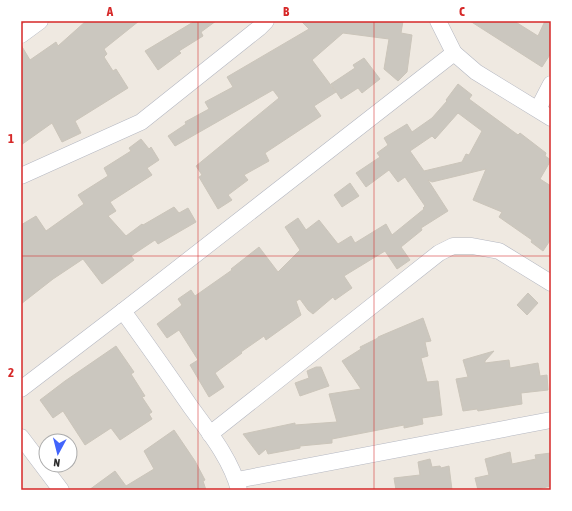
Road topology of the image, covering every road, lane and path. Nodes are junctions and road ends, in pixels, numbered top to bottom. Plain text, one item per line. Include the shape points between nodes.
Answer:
1 (40, 21) edge
2 (266, 21) edge
3 (438, 21) edge
4 (21, 35) edge
5 (454, 53) junction
6 (551, 84) edge
7 (544, 114) edge
8 (21, 176) edge
9 (551, 283) edge
10 (123, 311) junction
11 (21, 389) edge
12 (551, 420) edge
13 (210, 434) junction
14 (21, 437) edge
15 (238, 485) edge
16 (61, 490) edge

1 - 4 street
2 - 8 street via 141,122
3 - 5 street
5 - 7 street via 476,72
5 - 10 street
6 - 7 street
9 - 13 street via 499,251 472,246 453,246 439,253
10 - 11 street
10 - 13 street
12 - 15 street
13 - 15 street via 229,464
14 - 16 street

